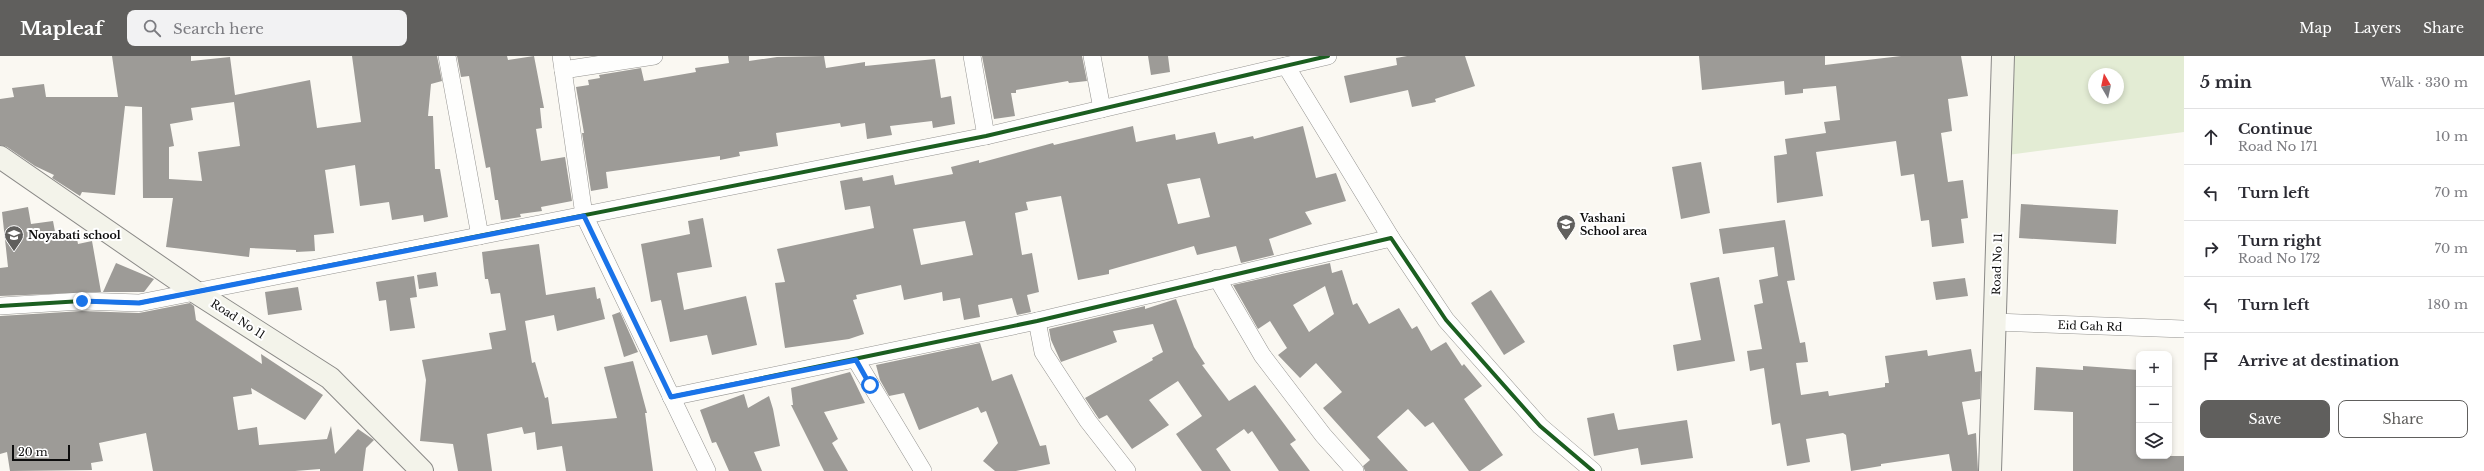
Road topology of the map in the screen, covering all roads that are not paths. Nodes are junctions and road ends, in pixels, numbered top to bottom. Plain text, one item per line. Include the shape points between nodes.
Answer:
1 (447, 56) edge
2 (654, 56) edge
3 (972, 56) edge
4 (1092, 56) edge
5 (1328, 56) edge
6 (2003, 56) edge
7 (562, 63) edge
8 (1286, 66) junction
9 (1102, 109) junction
10 (986, 136) junction
11 (0, 156) edge
12 (584, 216) junction
13 (480, 236) junction
14 (1391, 238) junction
15 (1217, 278) junction
16 (194, 291) junction
17 (0, 306) edge
18 (1037, 321) junction
19 (1996, 322) junction
20 (2184, 329) edge
21 (856, 360) junction
22 (671, 397) junction
23 (422, 471) edge
24 (707, 471) edge
25 (922, 471) edge
26 (1127, 471) edge
27 (1355, 471) edge
28 (1593, 471) edge
29 (1990, 471) edge

1 - 13 street
2 - 7 street
3 - 10 street
4 - 9 street
5 - 8 street
6 - 19 street, Road No 11
7 - 12 street
8 - 9 street
8 - 14 street
9 - 10 street
10 - 12 street
11 - 16 street, Road No 11
12 - 13 street
12 - 22 street
13 - 16 street
14 - 15 street
14 - 28 street via 1446,320 1540,426
15 - 18 street
15 - 27 street via 1262,355 1323,435
16 - 17 street via 139,303 82,301
16 - 23 street, Road No 11 via 330,378
18 - 21 street
18 - 26 street via 1042,352 1088,421
19 - 20 street, Eid Gah Rd
19 - 29 street, Road No 11
21 - 22 street
21 - 25 street
22 - 24 street

